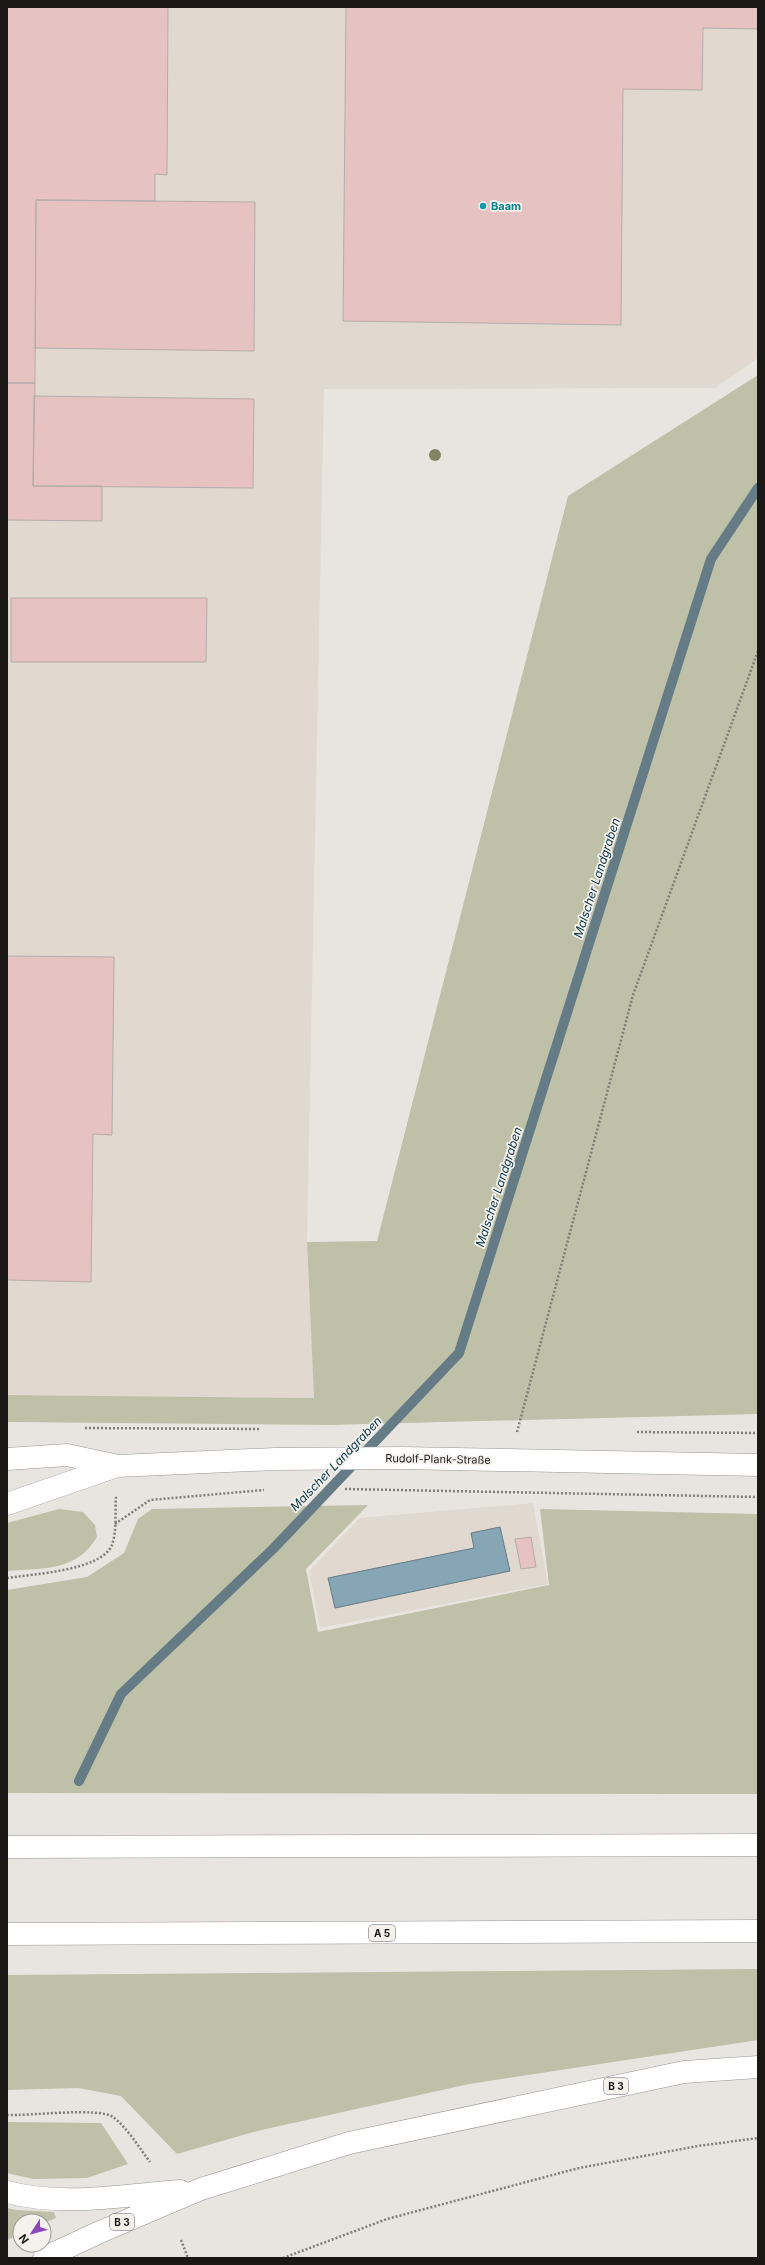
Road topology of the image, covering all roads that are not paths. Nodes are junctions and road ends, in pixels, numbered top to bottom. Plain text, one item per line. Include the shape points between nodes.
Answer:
1 (7, 1459) edge
2 (758, 1465) edge
3 (118, 1466) junction
4 (7, 1504) edge
5 (758, 1845) edge
6 (7, 1847) edge
7 (758, 1931) edge
8 (7, 1934) edge
9 (758, 2067) edge
10 (201, 2189) junction
11 (7, 2192) edge
12 (44, 2258) edge

1 - 3 main road, Rudolf-Plank-Straße via 67,1456
2 - 3 main road, Rudolf-Plank-Straße via 402,1458
3 - 4 main road, Rudolf-Plank-Straße
5 - 6 main road
7 - 8 main road, A 5
9 - 10 main road, B 3 via 684,2072 475,2116 348,2144
10 - 11 main road via 81,2199 31,2198
10 - 12 main road, B 3

